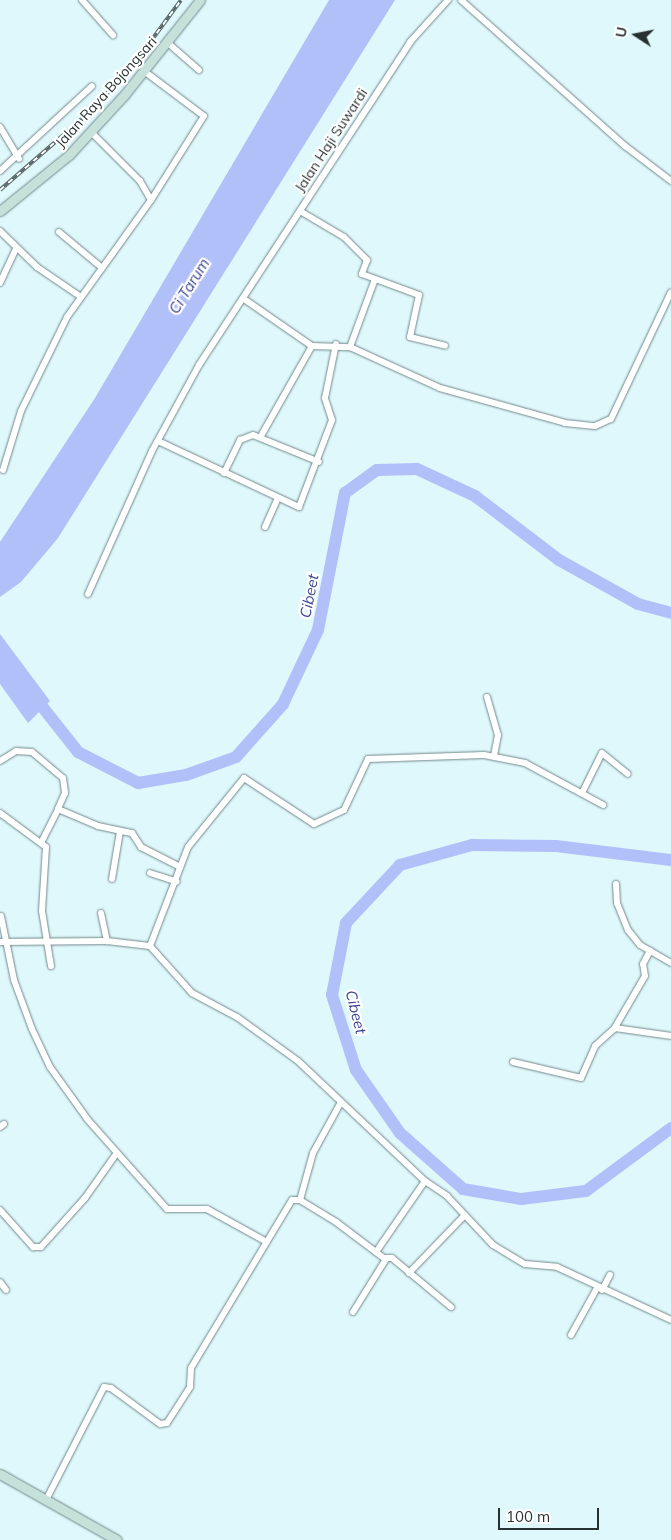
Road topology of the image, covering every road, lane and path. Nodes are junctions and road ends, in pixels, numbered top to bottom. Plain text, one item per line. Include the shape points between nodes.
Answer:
1 (82, 0) edge
2 (200, 0) edge
3 (448, 0) edge
4 (461, 0) edge
5 (114, 35) dead end
6 (168, 43) junction
7 (199, 70) dead end
8 (144, 71) junction
9 (92, 86) dead end
10 (0, 127) edge
11 (91, 132) junction
12 (19, 159) junction
13 (0, 172) edge
14 (671, 181) edge
15 (152, 200) junction
16 (0, 211) edge
17 (300, 211) junction
18 (0, 231) edge
19 (60, 232) dead end
20 (16, 248) junction
21 (101, 267) junction
22 (375, 279) junction
23 (0, 283) edge
24 (671, 292) edge
25 (81, 297) junction
26 (244, 299) junction
27 (336, 344) junction
28 (312, 346) junction
29 (446, 346) dead end
30 (350, 347) junction
31 (261, 436) junction
32 (158, 441) junction
33 (320, 462) junction
34 (3, 470) dead end
35 (224, 473) junction
36 (278, 498) junction
37 (265, 526) dead end
38 (88, 594) dead end
39 (487, 697) dead end
40 (494, 756) junction
41 (0, 761) edge
42 (628, 774) dead end
43 (583, 791) junction
44 (602, 805) dead end
45 (58, 809) junction
46 (0, 813) edge
47 (120, 831) junction
48 (42, 841) junction
49 (180, 867) junction
50 (150, 873) dead end
51 (112, 879) dead end
52 (177, 882) junction
53 (616, 884) dead end
54 (101, 913) dead end
55 (1, 916) dead end
56 (9, 941) junction
57 (48, 941) junction
58 (107, 941) junction
59 (0, 942) edge
60 (150, 946) junction
61 (650, 952) junction
62 (671, 963) edge
63 (51, 966) dead end
64 (615, 1028) junction
65 (671, 1036) edge
66 (513, 1062) dead end
67 (341, 1102) junction
68 (116, 1154) junction
69 (426, 1181) junction
70 (300, 1200) junction
71 (0, 1210) edge
72 (464, 1216) junction
73 (266, 1242) junction
74 (376, 1252) junction
75 (386, 1259) junction
76 (409, 1273) junction
77 (610, 1275) dead end
78 (0, 1282) edge
79 (599, 1289) junction
80 (6, 1290) dead end
81 (451, 1307) dead end
82 (354, 1312) dead end
83 (671, 1320) edge
84 (571, 1334) dead end
85 (0, 1474) edge
86 (47, 1498) junction
87 (117, 1540) edge

1 - 5 street
2 - 6 street, Jalan Raya Bojongsari
3 - 17 street, Jalan Haji Suwardi via 410,42
4 - 14 street via 624,146
6 - 7 street
6 - 8 street, Jalan Raya Bojongsari
8 - 11 street, Jalan Raya Bojongsari
8 - 15 street via 204,116
9 - 12 street
10 - 12 street
11 - 15 street via 140,181
11 - 16 street, Jalan Raya Bojongsari via 48,174
12 - 13 street
15 - 21 street
17 - 22 street via 344,237 367,260 362,274
17 - 26 street, Jalan Haji Suwardi
18 - 20 street
19 - 21 street
20 - 23 street
20 - 25 street
21 - 25 street
22 - 29 street via 419,295 410,337
22 - 30 street
24 - 30 street via 611,419 595,426 565,423 440,388
25 - 34 street via 28,394
26 - 28 street
26 - 32 street, Jalan Haji Suwardi via 199,365
27 - 28 street
27 - 30 street
27 - 33 street via 335,367 325,398 332,417
28 - 31 street
31 - 33 street
31 - 35 street via 240,440
32 - 35 street
32 - 38 street, Jalan Haji Suwardi
33 - 36 street via 299,507
35 - 36 street
36 - 37 street
39 - 40 street via 498,735
40 - 43 street via 525,764
40 - 49 street via 436,753 368,759 344,810 314,824 244,778 188,847
41 - 45 street via 16,751 32,752 63,778 65,793
42 - 43 street via 602,753
43 - 44 street
45 - 47 street
45 - 48 street
46 - 48 street
47 - 49 street via 132,833 140,847
47 - 51 street
48 - 57 street via 47,853 42,910
49 - 52 street
50 - 52 street
52 - 60 street
53 - 61 street via 620,915 635,940
54 - 58 street
55 - 56 street
56 - 57 street
56 - 59 street
56 - 68 street via 14,980 41,1050 66,1092
57 - 58 street
57 - 63 street
58 - 60 street
60 - 67 street via 192,993 237,1017 282,1049
61 - 62 street
61 - 64 street via 643,964 645,976
64 - 65 street
64 - 66 street via 595,1046 581,1078
67 - 69 street
67 - 70 street via 313,1153
68 - 71 street via 85,1198 41,1247 34,1247
68 - 73 street via 166,1209 206,1209
69 - 72 street via 447,1196
69 - 74 street
70 - 73 street via 290,1203
70 - 74 street
72 - 76 street
72 - 79 street via 493,1246 525,1264 553,1265
73 - 86 street via 192,1368 190,1387 167,1423 160,1424 104,1387
74 - 75 street
75 - 76 street via 392,1258
75 - 82 street
76 - 81 street
77 - 79 street
78 - 80 street
79 - 83 street
79 - 84 street
85 - 86 street
86 - 87 street

